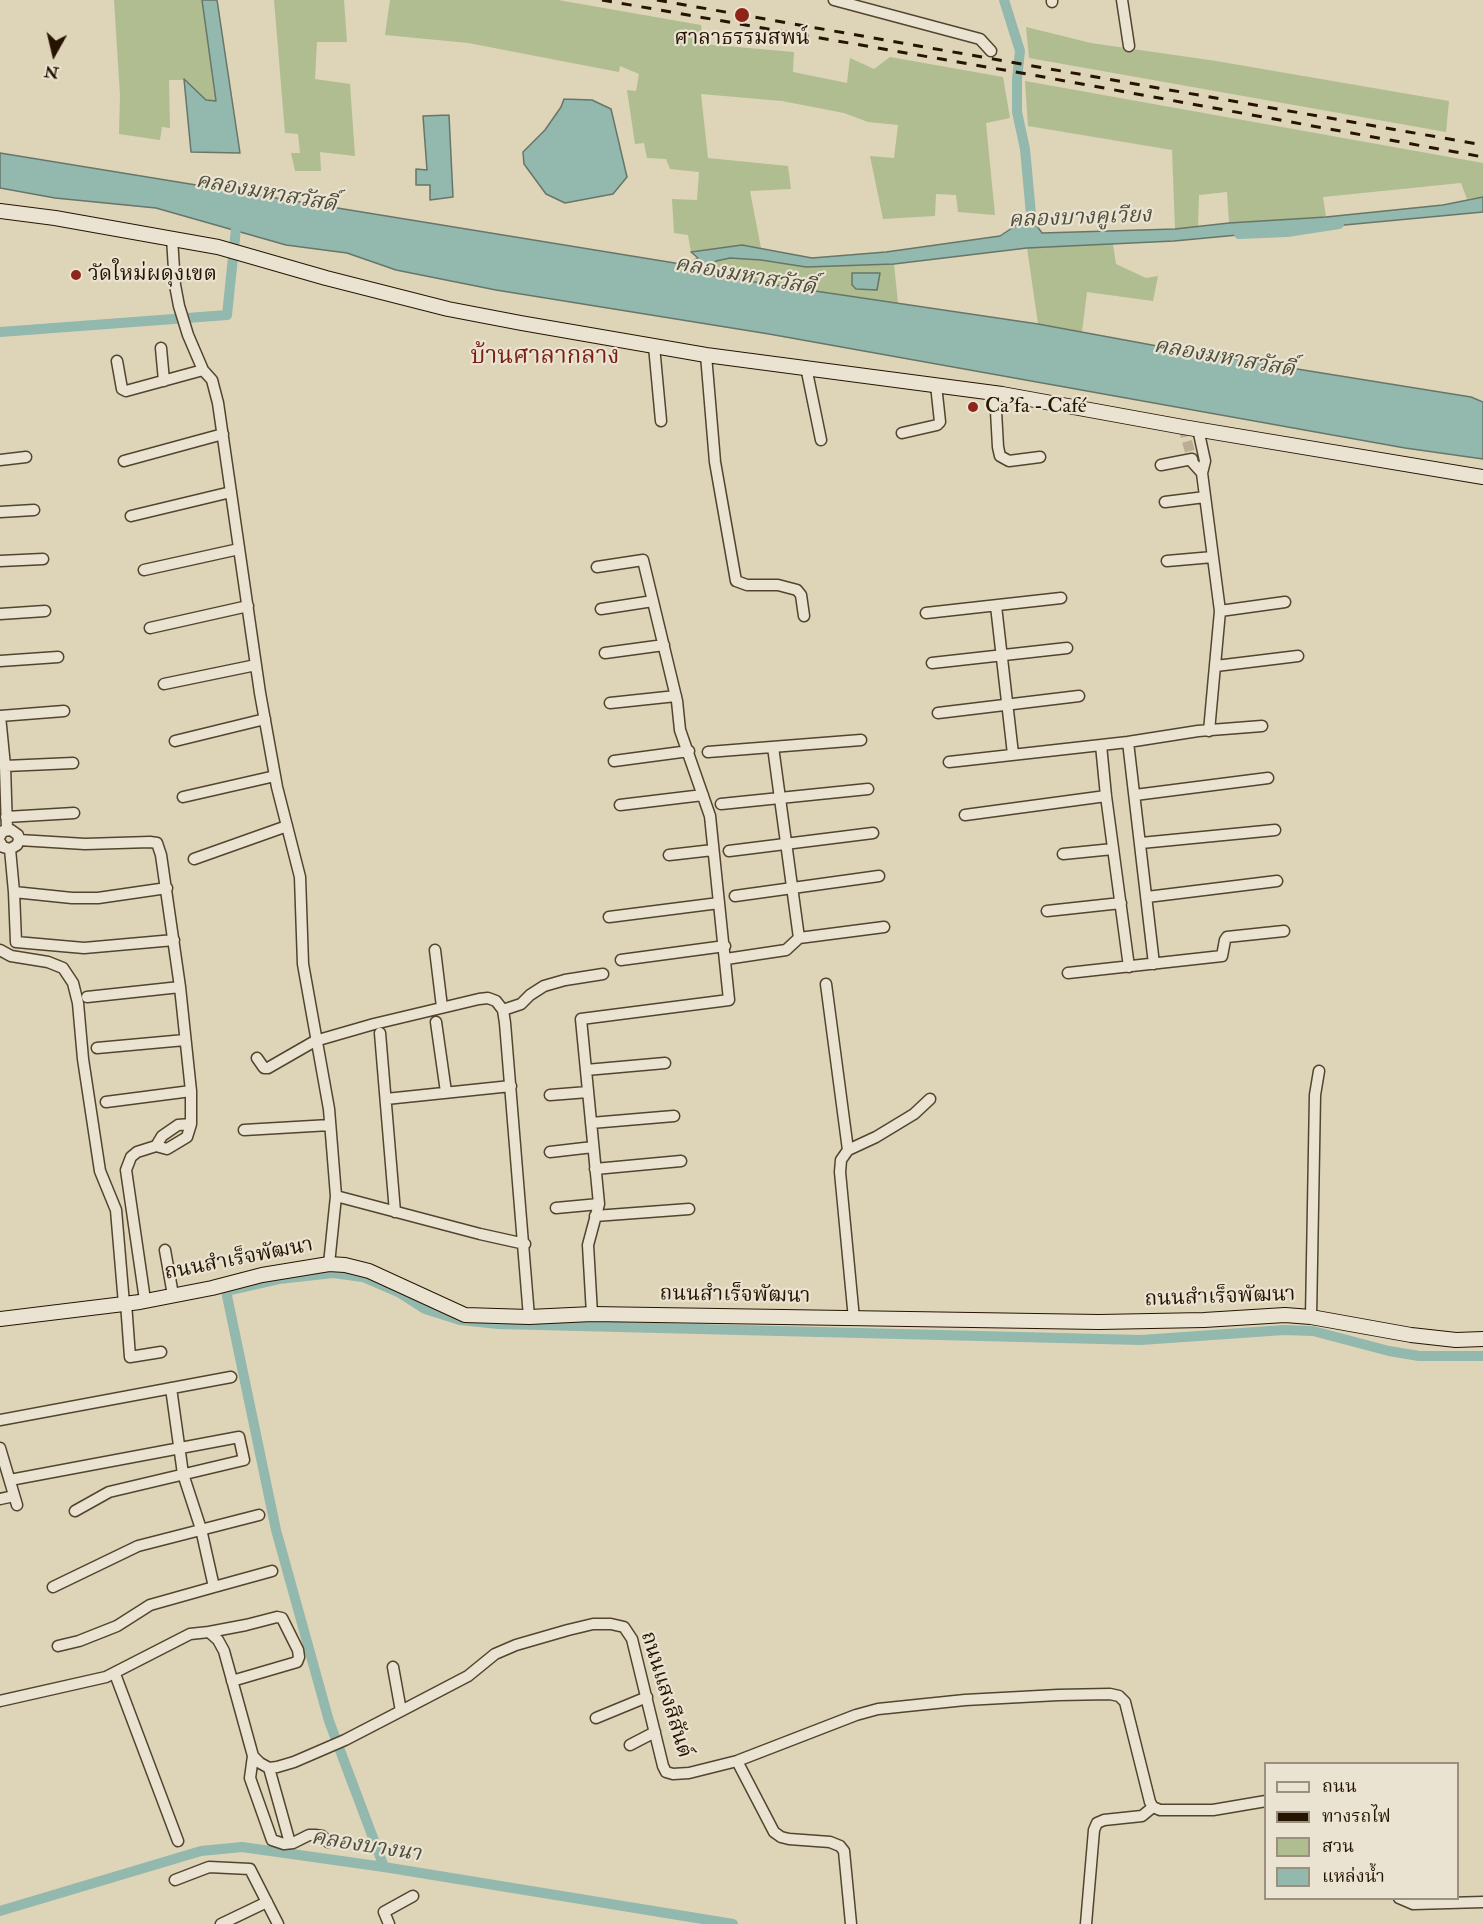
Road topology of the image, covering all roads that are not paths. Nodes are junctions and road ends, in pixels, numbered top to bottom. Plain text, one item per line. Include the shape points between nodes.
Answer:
1 (834, 0) edge
2 (1122, 0) edge
3 (1129, 46) dead end
4 (991, 51) dead end
5 (0, 211) edge
6 (172, 238) junction
7 (654, 346) junction
8 (161, 348) dead end
9 (706, 355) junction
10 (117, 361) dead end
11 (806, 367) junction
12 (203, 370) junction
13 (164, 381) junction
14 (936, 385) junction
15 (995, 393) junction
16 (661, 422) dead end
17 (1198, 429) junction
18 (902, 433) dead end
19 (223, 434) junction
20 (821, 440) dead end
21 (26, 457) dead end
22 (1040, 457) dead end
23 (0, 460) edge
24 (124, 461) dead end
25 (1161, 465) dead end
26 (1202, 473) junction
27 (1483, 477) edge
28 (231, 492) junction
29 (1205, 497) junction
30 (1165, 502) dead end
31 (34, 510) dead end
32 (0, 512) edge
33 (131, 516) dead end
34 (239, 549) junction
35 (1213, 557) junction
36 (43, 559) dead end
37 (0, 561) edge
38 (1167, 561) dead end
39 (597, 567) dead end
40 (144, 570) dead end
41 (1061, 598) dead end
42 (653, 601) junction
43 (1285, 602) dead end
44 (248, 606) junction
45 (996, 606) junction
46 (601, 609) dead end
47 (1220, 610) junction
48 (45, 611) dead end
49 (926, 613) dead end
50 (0, 614) edge
51 (804, 616) dead end
52 (150, 628) dead end
53 (664, 645) junction
54 (1067, 648) dead end
55 (605, 654) dead end
56 (1001, 655) junction
57 (1298, 656) dead end
58 (58, 657) dead end
59 (0, 661) edge
60 (932, 663) dead end
61 (256, 665) junction
62 (1216, 666) junction
63 (165, 684) dead end
64 (676, 696) junction
65 (1079, 696) dead end
66 (610, 703) dead end
67 (1007, 705) junction
68 (64, 711) dead end
69 (938, 713) dead end
70 (0, 716) edge
71 (265, 719) junction
72 (1262, 726) dead end
73 (1209, 730) junction
74 (861, 740) dead end
75 (175, 741) dead end
76 (1128, 742) junction
77 (1101, 745) junction
78 (773, 747) junction
79 (689, 751) junction
80 (708, 752) dead end
81 (1013, 754) junction
82 (614, 761) dead end
83 (949, 762) dead end
84 (73, 764) dead end
85 (5, 766) junction
86 (275, 776) junction
87 (1268, 778) dead end
88 (868, 789) dead end
89 (703, 795) junction
90 (1135, 795) junction
91 (1106, 796) junction
92 (183, 797) dead end
93 (780, 799) junction
94 (721, 804) dead end
95 (620, 805) dead end
96 (74, 813) dead end
97 (965, 815) dead end
98 (6, 817) junction
99 (287, 826) junction
100 (1275, 830) dead end
101 (4, 833) edge
102 (873, 833) dead end
103 (19, 840) junction
104 (0, 842) edge
105 (1141, 843) junction
106 (787, 845) junction
107 (10, 849) junction
108 (1113, 849) junction
109 (713, 850) junction
110 (729, 851) dead end
111 (1063, 854) dead end
112 (669, 855) dead end
113 (194, 859) dead end
114 (879, 876) dead end
115 (1277, 881) dead end
116 (167, 888) junction
117 (792, 889) junction
118 (14, 892) junction
119 (735, 896) dead end
120 (1147, 897) junction
121 (719, 903) junction
122 (1121, 903) junction
123 (1047, 912) dead end
124 (609, 917) dead end
125 (884, 927) dead end
126 (1284, 931) dead end
127 (798, 938) junction
128 (174, 940) junction
129 (724, 946) junction
130 (0, 950) edge
131 (435, 950) dead end
132 (726, 959) junction
133 (621, 960) dead end
134 (1154, 964) junction
135 (1129, 967) junction
136 (1068, 973) dead end
137 (603, 974) dead end
138 (826, 984) dead end
139 (180, 987) junction
140 (87, 997) dead end
141 (442, 1007) junction
142 (503, 1010) junction
143 (436, 1022) dead end
144 (381, 1033) dead end
145 (185, 1040) junction
146 (315, 1041) junction
147 (97, 1048) dead end
148 (257, 1058) dead end
149 (664, 1063) dead end
150 (586, 1070) junction
151 (1319, 1071) dead end
152 (511, 1086) junction
153 (190, 1091) junction
154 (446, 1092) junction
155 (588, 1092) junction
156 (550, 1095) dead end
157 (386, 1099) junction
158 (930, 1099) dead end
159 (106, 1102) dead end
160 (674, 1116) dead end
161 (591, 1123) junction
162 (330, 1125) junction
163 (244, 1130) dead end
164 (593, 1147) junction
165 (848, 1150) junction
166 (550, 1152) dead end
167 (681, 1161) dead end
168 (595, 1169) junction
169 (336, 1196) junction
170 (599, 1204) junction
171 (556, 1208) dead end
172 (689, 1209) dead end
173 (395, 1212) junction
174 (595, 1216) junction
175 (525, 1244) junction
176 (165, 1250) dead end
177 (329, 1264) junction
178 (173, 1295) junction
179 (145, 1300) junction
180 (125, 1304) junction
181 (592, 1314) junction
182 (529, 1317) junction
183 (1311, 1317) junction
184 (0, 1319) edge
185 (854, 1319) junction
186 (1483, 1339) edge
187 (160, 1352) dead end
188 (231, 1377) dead end
189 (171, 1388) junction
190 (0, 1420) edge
191 (0, 1448) edge
192 (179, 1448) junction
193 (183, 1473) junction
194 (10, 1480) junction
195 (0, 1499) edge
196 (75, 1510) dead end
197 (259, 1515) dead end
198 (201, 1529) junction
199 (272, 1570) dead end
200 (53, 1587) dead end
201 (214, 1587) junction
202 (209, 1632) junction
203 (58, 1646) dead end
204 (393, 1667) dead end
205 (115, 1674) junction
206 (232, 1681) junction
207 (646, 1697) junction
208 (0, 1701) edge
209 (401, 1711) junction
210 (596, 1718) dead end
211 (655, 1732) junction
212 (630, 1744) dead end
213 (253, 1756) junction
214 (737, 1761) junction
215 (269, 1768) junction
216 (1264, 1801) edge
217 (1153, 1807) junction
218 (178, 1841) dead end
219 (328, 1842) dead end
220 (290, 1843) junction
221 (175, 1880) dead end
222 (413, 1896) dead end
223 (1402, 1900) edge
224 (267, 1902) junction
225 (1483, 1902) edge
226 (221, 1924) edge
227 (278, 1924) edge
228 (389, 1924) edge
229 (851, 1924) edge
230 (1086, 1924) edge

1 - 4 street via 980,39
2 - 3 street
5 - 6 street
6 - 7 street via 448,309
6 - 12 street via 179,306
7 - 9 street
7 - 16 street
8 - 13 street
9 - 11 street
9 - 51 street via 715,462 736,581 797,590
10 - 13 street via 123,391
11 - 14 street
11 - 20 street
12 - 13 street
12 - 19 street via 212,380
14 - 15 street
14 - 18 street via 940,418 937,425
15 - 17 street
15 - 22 street via 1000,456 1009,461
17 - 26 street via 1205,461
17 - 27 street
19 - 24 street
19 - 28 street
21 - 23 street
25 - 26 street via 1192,459
26 - 29 street
28 - 33 street
28 - 34 street
29 - 30 street
29 - 35 street
31 - 32 street
34 - 40 street
34 - 44 street
35 - 38 street
35 - 47 street
36 - 37 street
39 - 42 street via 643,560
41 - 45 street
42 - 46 street
42 - 53 street
43 - 47 street
44 - 52 street
44 - 61 street
45 - 49 street
45 - 56 street
47 - 62 street
48 - 50 street
53 - 55 street
53 - 64 street
54 - 56 street
56 - 60 street
56 - 67 street
57 - 62 street
58 - 59 street
61 - 63 street
61 - 71 street
62 - 73 street
64 - 66 street
64 - 79 street via 680,730
65 - 67 street
67 - 69 street
67 - 81 street
68 - 70 street
70 - 85 street
71 - 75 street
71 - 86 street
72 - 73 street
73 - 76 street
74 - 78 street
76 - 77 street
76 - 90 street
77 - 81 street
77 - 91 street
78 - 80 street
78 - 93 street
79 - 82 street
79 - 89 street
81 - 83 street
84 - 85 street
85 - 98 street
86 - 92 street
86 - 99 street
87 - 90 street
88 - 93 street
89 - 95 street
89 - 109 street via 710,816
90 - 105 street
91 - 97 street
91 - 108 street
93 - 94 street
93 - 106 street
96 - 98 street
98 - 101 street
99 - 113 street
99 - 146 street via 300,877 303,964
100 - 105 street
101 - 103 street via 15,832
102 - 106 street
103 - 107 street
103 - 116 street via 157,843
104 - 107 street
105 - 120 street
106 - 110 street
106 - 117 street
107 - 118 street
108 - 111 street
108 - 122 street
109 - 112 street
109 - 121 street
114 - 117 street
115 - 120 street
116 - 118 street via 98,898
116 - 128 street
117 - 119 street
117 - 127 street
118 - 128 street via 16,942 84,948
120 - 134 street
121 - 124 street
121 - 129 street
122 - 123 street
122 - 135 street
125 - 127 street
126 - 134 street via 1227,937 1222,956
127 - 132 street via 786,950
128 - 139 street
129 - 132 street
129 - 133 street
130 - 180 street via 63,968 73,983 100,1171 116,1210
131 - 141 street
132 - 150 street via 729,1000 581,1019
134 - 135 street
135 - 136 street
137 - 142 street via 544,986 521,1004
138 - 165 street
139 - 140 street
139 - 145 street
141 - 142 street via 488,998
141 - 146 street
142 - 152 street
143 - 154 street
144 - 157 street
145 - 147 street
145 - 153 street
146 - 148 street via 268,1068
146 - 162 street
149 - 150 street
150 - 155 street
151 - 183 street via 1315,1095
152 - 154 street
152 - 175 street
153 - 159 street
153 - 179 street via 191,1124 178,1125 162,1136 156,1146 137,1152 126,1170
154 - 157 street
155 - 156 street
155 - 161 street
157 - 173 street
158 - 165 street via 914,1114
160 - 161 street
161 - 164 street
162 - 163 street
162 - 169 street
164 - 166 street
164 - 168 street
165 - 185 street via 841,1160 840,1172
167 - 168 street
168 - 170 street
169 - 173 street
169 - 177 street
170 - 171 street
170 - 174 street
172 - 174 street
173 - 175 street
174 - 181 street via 588,1245
175 - 182 street
176 - 178 street
177 - 178 street, ถนนสำเร็จพัฒนา
177 - 182 street, ถนนสำเร็จพัฒนา via 369,1271 465,1315
178 - 179 street, ถนนสำเร็จพัฒนา
179 - 180 street, ถนนสำเร็จพัฒนา
180 - 184 street, ถนนสำเร็จพัฒนา
180 - 187 street via 130,1357
181 - 182 street, ถนนสำเร็จพัฒนา
181 - 185 street, ถนนสำเร็จพัฒนา
183 - 185 street, ถนนสำเร็จพัฒนา via 1099,1322
183 - 186 street, ถนนสำเร็จพัฒนา via 1411,1335
188 - 189 street
189 - 190 street
189 - 192 street
191 - 194 street
192 - 193 street
192 - 193 street via 239,1437 244,1460
192 - 194 street
193 - 196 street via 109,1492
193 - 198 street
194 - 195 street via 16,1501
197 - 198 street
198 - 200 street via 138,1546
198 - 201 street
199 - 201 street
201 - 203 street via 150,1605 117,1626
202 - 205 street via 190,1634
202 - 206 street via 224,1651
202 - 206 street via 282,1618 298,1650 297,1662
204 - 209 street
205 - 208 street
205 - 218 street
206 - 213 street
207 - 209 street, ถนนแสงสีสันต์ via 632,1639 624,1627 593,1624 495,1654 468,1676
207 - 210 street
207 - 211 street, ถนนแสงสีสันต์
209 - 215 street, ถนนแสงสีสันต์ via 345,1740 294,1762
211 - 212 street
211 - 214 street, ถนนแสงสีสันต์ via 666,1772 689,1773
213 - 215 street
213 - 220 street via 250,1778 272,1840
214 - 217 street, ถนนแสงสีสันต์ via 878,1709 965,1700 1116,1695 1125,1702
214 - 229 street via 774,1832 789,1839 830,1842 844,1851
215 - 220 street
216 - 217 street via 1213,1810
217 - 230 street via 1142,1816 1097,1823
219 - 220 street via 315,1834
221 - 224 street via 209,1867 250,1869
222 - 228 street via 384,1912
223 - 225 street via 1413,1904
224 - 226 street
224 - 227 street

